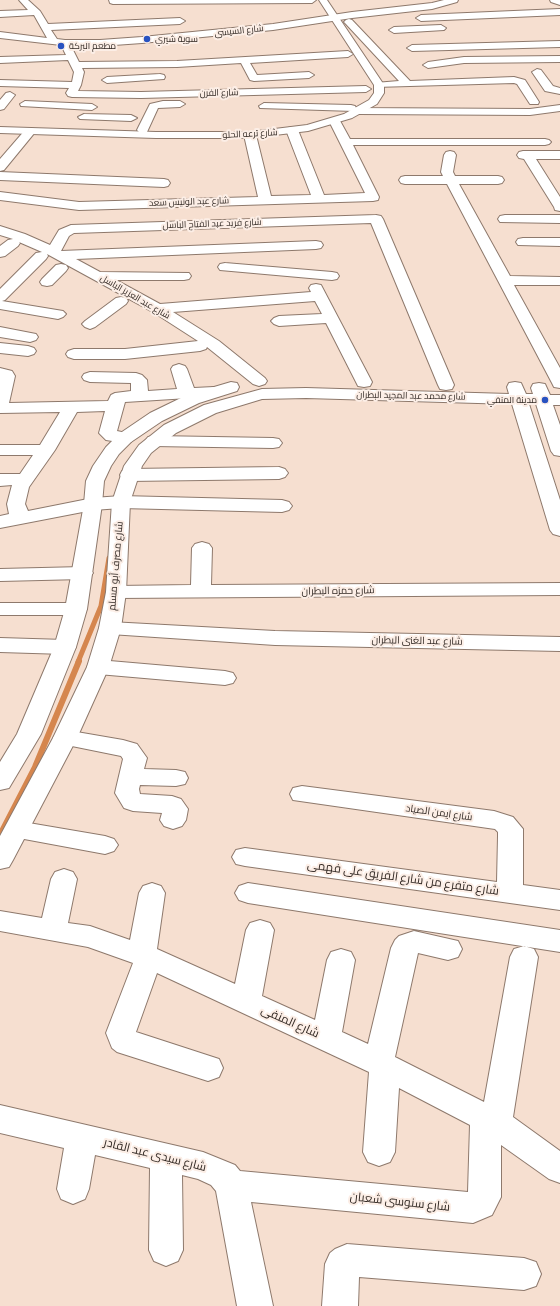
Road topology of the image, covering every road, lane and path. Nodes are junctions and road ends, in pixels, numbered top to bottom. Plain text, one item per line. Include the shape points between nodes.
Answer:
1 (23, 0) edge
2 (312, 0) edge
3 (323, 0) edge
4 (330, 0) edge
5 (554, 0) edge
6 (113, 1) edge
7 (445, 3) edge
8 (560, 3) edge
9 (415, 4) edge
10 (160, 9) dead end
11 (252, 10) dead end
12 (287, 10) dead end
13 (40, 12) junction
14 (560, 12) edge
15 (0, 14) edge
16 (450, 17) junction
17 (262, 19) dead end
18 (398, 19) dead end
19 (413, 19) dead end
20 (180, 21) dead end
21 (215, 21) dead end
22 (335, 21) junction
23 (156, 22) junction
24 (46, 27) junction
25 (273, 27) junction
26 (449, 27) dead end
27 (239, 31) junction
28 (224, 33) junction
29 (210, 34) junction
30 (286, 35) dead end
31 (440, 35) dead end
32 (0, 36) edge
33 (15, 37) junction
34 (248, 38) junction
35 (402, 39) junction
36 (367, 40) junction
37 (183, 41) junction
38 (218, 41) junction
39 (51, 42) junction
40 (65, 42) junction
41 (155, 43) junction
42 (319, 46) dead end
43 (451, 47) junction
44 (556, 47) edge
45 (132, 48) dead end
46 (412, 48) junction
47 (284, 58) junction
48 (168, 59) junction
49 (560, 59) edge
50 (0, 60) edge
51 (352, 60) junction
52 (307, 62) dead end
53 (402, 62) dead end
54 (423, 62) junction
55 (387, 63) junction
56 (451, 63) junction
57 (76, 64) junction
58 (368, 66) junction
59 (30, 72) dead end
60 (552, 72) dead end
61 (66, 74) dead end
62 (108, 74) junction
63 (310, 75) dead end
64 (527, 75) junction
65 (173, 76) dead end
66 (158, 77) junction
67 (238, 77) dead end
68 (129, 79) junction
69 (190, 81) dead end
70 (446, 82) junction
71 (260, 83) junction
72 (0, 84) edge
73 (23, 84) junction
74 (407, 84) junction
75 (379, 85) junction
76 (315, 87) junction
77 (73, 89) junction
78 (366, 89) junction
79 (95, 90) junction
80 (558, 91) edge
81 (196, 93) junction
82 (5, 95) edge
83 (137, 95) junction
84 (186, 99) junction
85 (248, 99) junction
86 (320, 100) dead end
87 (373, 102) junction
88 (25, 104) dead end
89 (43, 105) junction
90 (0, 107) edge
91 (121, 107) dead end
92 (536, 107) junction
93 (560, 108) edge
94 (0, 111) edge
95 (15, 111) dead end
96 (354, 111) junction
97 (87, 113) junction
98 (131, 118) junction
99 (284, 121) junction
100 (335, 121) junction
101 (30, 123) junction
102 (0, 126) edge
103 (78, 128) junction
104 (0, 130) edge
105 (143, 130) junction
106 (125, 132) junction
107 (250, 135) junction
108 (346, 142) junction
109 (374, 142) junction
110 (545, 142) dead end
111 (5, 154) edge
112 (435, 155) dead end
113 (512, 155) dead end
114 (528, 155) junction
115 (560, 155) edge
116 (0, 167) edge
117 (537, 170) junction
118 (552, 170) dead end
119 (0, 176) edge
120 (15, 177) junction
121 (405, 180) dead end
122 (451, 180) junction
123 (498, 180) dead end
124 (104, 181) junction
125 (164, 183) dead end
126 (0, 194) edge
127 (372, 194) junction
128 (319, 198) junction
129 (264, 200) junction
130 (92, 205) junction
131 (560, 208) edge
132 (560, 218) edge
133 (504, 219) dead end
134 (378, 223) junction
135 (210, 224) junction
136 (0, 230) edge
137 (6, 240) edge
138 (523, 242) dead end
139 (560, 242) edge
140 (316, 245) dead end
141 (215, 249) junction
142 (0, 253) edge
143 (54, 258) junction
144 (225, 267) junction
145 (98, 276) junction
146 (184, 276) dead end
147 (332, 276) dead end
148 (504, 280) junction
149 (560, 280) edge
150 (47, 282) dead end
151 (0, 297) edge
152 (257, 300) junction
153 (121, 301) junction
154 (0, 305) edge
155 (158, 310) junction
156 (58, 314) dead end
157 (331, 318) junction
158 (279, 322) dead end
159 (90, 324) dead end
160 (0, 332) edge
161 (200, 346) junction
162 (0, 348) edge
163 (74, 354) dead end
164 (179, 369) dead end
165 (3, 374) edge
166 (90, 378) dead end
167 (364, 382) junction
168 (560, 383) edge
169 (446, 385) junction
170 (254, 387) junction
171 (560, 389) edge
172 (214, 392) junction
173 (187, 393) junction
174 (516, 393) junction
175 (541, 393) junction
176 (140, 396) junction
177 (1, 399) edge
178 (560, 400) edge
179 (68, 402) junction
180 (115, 405) junction
181 (125, 438) junction
182 (154, 441) junction
183 (273, 442) dead end
184 (0, 450) edge
185 (46, 450) junction
186 (560, 451) edge
187 (280, 473) dead end
188 (129, 475) junction
189 (26, 479) junction
190 (0, 480) edge
191 (121, 502) junction
192 (93, 504) junction
193 (282, 506) dead end
194 (20, 518) junction
195 (0, 522) edge
196 (560, 530) edge
197 (202, 548) dead end
198 (83, 573) junction
199 (0, 575) edge
200 (560, 589) edge
201 (116, 592) junction
202 (201, 592) junction
203 (0, 609) edge
204 (76, 609) junction
205 (110, 628) junction
206 (560, 644) edge
207 (0, 645) edge
208 (65, 647) junction
209 (98, 667) junction
210 (226, 678) dead end
211 (65, 738) junction
212 (130, 777) junction
213 (176, 778) dead end
214 (0, 782) edge
215 (302, 794) dead end
216 (173, 820) dead end
217 (10, 833) edge
218 (105, 845) dead end
219 (245, 857) dead end
220 (0, 860) edge
221 (64, 878) dead end
222 (510, 892) junction
223 (152, 893) dead end
224 (248, 893) dead end
225 (560, 900) edge
226 (0, 921) edge
227 (53, 930) junction
228 (260, 930) dead end
229 (560, 941) edge
230 (448, 950) dead end
231 (146, 956) junction
232 (524, 957) dead end
233 (341, 960) dead end
234 (246, 1002) junction
235 (326, 1038) junction
236 (382, 1064) junction
237 (208, 1068) dead end
238 (0, 1119) edge
239 (491, 1120) junction
240 (82, 1137) junction
241 (379, 1152) dead end
242 (166, 1157) junction
243 (560, 1169) edge
244 (231, 1185) junction
245 (72, 1189) dead end
246 (166, 1250) dead end
247 (524, 1274) dead end
248 (255, 1306) edge
249 (340, 1306) edge

1 - 13 street
2 - 6 street
2 - 22 street
3 - 4 street
3 - 22 street
5 - 8 street
6 - 10 street via 117,10
7 - 8 street
7 - 9 street
7 - 16 street
9 - 22 street
11 - 12 street
13 - 15 street
13 - 24 street
14 - 16 street
16 - 19 street
17 - 25 street
18 - 22 street
20 - 23 street
21 - 28 street
22 - 25 street, شارع السيسى
22 - 36 street
22 - 51 street
22 - 58 street
23 - 24 street
23 - 37 street
24 - 39 street
25 - 27 street, شارع السيسى
26 - 35 street via 391,27
27 - 28 street, شارع السيسى
27 - 34 street
28 - 29 street, شارع السيسى
29 - 37 street, شارع السيسى
29 - 38 street
30 - 34 street
31 - 43 street
32 - 33 street, شارع السيسى
33 - 39 street, شارع السيسى
33 - 39 street via 9,46
34 - 38 street
35 - 36 street
35 - 46 street
36 - 55 street
37 - 38 street
37 - 41 street
37 - 41 street, شارع السيسى
39 - 40 street, شارع السيسى
40 - 41 street, شارع السيسى
40 - 57 street
41 - 45 street
42 - 48 street
43 - 44 street
43 - 46 street
44 - 49 street
46 - 54 street
47 - 48 street via 180,64
47 - 51 street
47 - 71 street via 297,71
48 - 62 street
49 - 56 street via 478,56
50 - 57 street via 58,58
51 - 52 street
51 - 58 street
51 - 78 street via 366,83
53 - 55 street
54 - 56 street
54 - 70 street
55 - 74 street
56 - 64 street via 465,74
57 - 61 street
57 - 62 street
57 - 62 street via 112,51
57 - 77 street
58 - 75 street
59 - 73 street
60 - 64 street
62 - 66 street
62 - 68 street
63 - 71 street
64 - 70 street via 514,80
64 - 80 street via 549,89
64 - 92 street
65 - 66 street
66 - 68 street
67 - 71 street
68 - 83 street
69 - 81 street
70 - 74 street
71 - 76 street, شارع الفرن
71 - 85 street, شارع الفرن
72 - 73 street, شارع الفرن
73 - 77 street, شارع الفرن
74 - 75 street
75 - 87 street via 379,93
76 - 78 street, شارع الفرن
76 - 86 street via 314,95
77 - 79 street, شارع الفرن
78 - 96 street, شارع ترعه الحلو
79 - 83 street, شارع الفرن
79 - 97 street
81 - 84 street, شارع الفرن
81 - 85 street, شارع الفرن
82 - 89 street via 50,96
82 - 90 street
83 - 84 street, شارع الفرن
83 - 98 street
84 - 105 street via 150,107
85 - 96 street
87 - 92 street
87 - 96 street, شارع ترعه الحلو
88 - 89 street
89 - 97 street
89 - 101 street
91 - 97 street
92 - 93 street
92 - 96 street
94 - 95 street
96 - 99 street, شارع ترعه الحلو via 320,119
96 - 100 street, شارع ترعه الحلو
96 - 109 street
97 - 98 street
97 - 101 street
97 - 103 street
98 - 106 street
99 - 100 street, شارع ترعه الحلو
99 - 105 street, شارع ترعه الحلو via 231,131
99 - 107 street, شارع ترعه الحلو
99 - 128 street
100 - 108 street
101 - 102 street, شارع ترعه الحلو
101 - 103 street, شارع ترعه الحلو
101 - 104 street, شارع ترعه الحلو
101 - 106 street, شارع ترعه الحلو
101 - 111 street
103 - 106 street, شارع ترعه الحلو
105 - 106 street, شارع ترعه الحلو
106 - 107 street, شارع ترعه الحلو
107 - 129 street
108 - 109 street
108 - 127 street
109 - 110 street
111 - 116 street
112 - 122 street via 454,155 448,172
113 - 114 street
114 - 115 street
114 - 117 street
117 - 118 street
117 - 131 street
119 - 120 street
120 - 124 street
120 - 126 street
121 - 122 street
122 - 123 street
122 - 148 street
124 - 125 street
124 - 130 street
126 - 130 street, شارع عبد الونيس سعد via 65,205
127 - 128 street, شارع عبد الونيس سعد
127 - 134 street
128 - 129 street, شارع عبد الونيس سعد
129 - 130 street, شارع عبد الونيس سعد
132 - 133 street
134 - 135 street, شارع فريد عبد الفتاح الباسل
134 - 169 street
135 - 141 street
135 - 143 street, شارع فريد عبد الفتاح الباسل via 71,229 64,233
136 - 143 street, شارع عبد العزيز الباسل via 20,237
137 - 142 street
137 - 143 street, شارع عبد العزيز الباسل
138 - 139 street
140 - 141 street
141 - 143 street
141 - 144 street
143 - 145 street, شارع عبد العزيز الباسل
143 - 150 street
143 - 151 street
143 - 153 street, شارع عبد العزيز الباسل
144 - 147 street
144 - 152 street
145 - 146 street
145 - 155 street, شارع عبد العزيز الباسل
148 - 149 street
148 - 168 street
152 - 155 street
152 - 157 street via 318,292
153 - 159 street
153 - 161 street, شارع عبد العزيز الباسل
154 - 156 street
155 - 170 street, شارع عبد العزيز الباسل via 213,344
157 - 158 street
157 - 167 street
160 - 162 street via 29,344
161 - 163 street via 125,354
161 - 170 street, شارع عبد العزيز الباسل
164 - 173 street
165 - 177 street
166 - 176 street via 136,378 139,380
167 - 169 street, شارع محمد عبد المجيد البطران
167 - 170 street, شارع محمد عبد المجيد البطران
169 - 174 street, شارع محمد عبد المجيد البطران
170 - 172 street
170 - 174 street, شارع محمد عبد المجيد البطران via 299,393
170 - 182 street, شارع مصرف أبو مسلم via 225,404 170,429
171 - 175 street, شارع محمد عبد المجيد البطران
172 - 173 street
172 - 181 street via 174,407
173 - 176 street
174 - 175 street, شارع محمد عبد المجيد البطران
174 - 196 street
175 - 178 street, شارع محمد عبد المجيد البطران
175 - 186 street
176 - 180 street via 122,397 117,399
177 - 179 street
179 - 180 street
179 - 185 street
180 - 181 street via 108,433
181 - 192 street via 102,466 95,481
182 - 183 street
182 - 188 street, شارع مصرف أبو مسلم via 138,457
184 - 185 street
185 - 189 street
187 - 188 street
188 - 191 street, شارع مصرف أبو مسلم
189 - 190 street
189 - 194 street via 17,496 16,504
191 - 192 street
191 - 193 street
191 - 201 street, شارع مصرف أبو مسلم
192 - 194 street
192 - 198 street
194 - 195 street
197 - 202 street
198 - 199 street
198 - 204 street
200 - 202 street, شارع حمزه البطران
201 - 202 street, شارع حمزه البطران
201 - 205 street, شارع مصرف أبو مسلم
203 - 204 street
204 - 208 street
205 - 206 street, شارع عبد الغنى البطران via 274,638
205 - 209 street, شارع مصرف أبو مسلم
207 - 208 street
208 - 214 street via 29,734
209 - 210 street
209 - 211 street, شارع مصرف أبو مسلم
211 - 212 street via 128,750 135,758
211 - 217 street, شارع مصرف أبو مسلم
212 - 213 street
212 - 216 street via 128,798 133,802 172,805 175,809
215 - 222 street, شارع ايمن الصياد via 504,823 510,829 511,836
217 - 218 street
217 - 220 street, شارع مصرف أبو مسلم
219 - 222 street, شارع متفرع من شارع الفريق على فهمى
221 - 227 street
222 - 225 street, شارع متفرع من شارع الفريق على فهمى
223 - 231 street
224 - 229 street
226 - 227 street, شارع المنفى
227 - 231 street, شارع المنفى via 90,937
228 - 234 street
230 - 236 street via 414,942 405,948
231 - 234 street, شارع المنفى
231 - 237 street via 121,1033 123,1039 128,1043
232 - 239 street
233 - 235 street
234 - 235 street, شارع المنفى
235 - 236 street, شارع المنفى
236 - 239 street, شارع المنفى
236 - 241 street
238 - 240 street, شارع سيدى عبد القادر
239 - 243 street, شارع المنفى
239 - 244 street, شارع سنوسى شعبان via 484,1197 480,1204 473,1208
240 - 242 street, شارع سيدى عبد القادر
240 - 245 street
242 - 244 street, شارع سيدى عبد القادر via 203,1166 223,1175
242 - 246 street
244 - 248 street
247 - 249 street via 347,1260 342,1264

